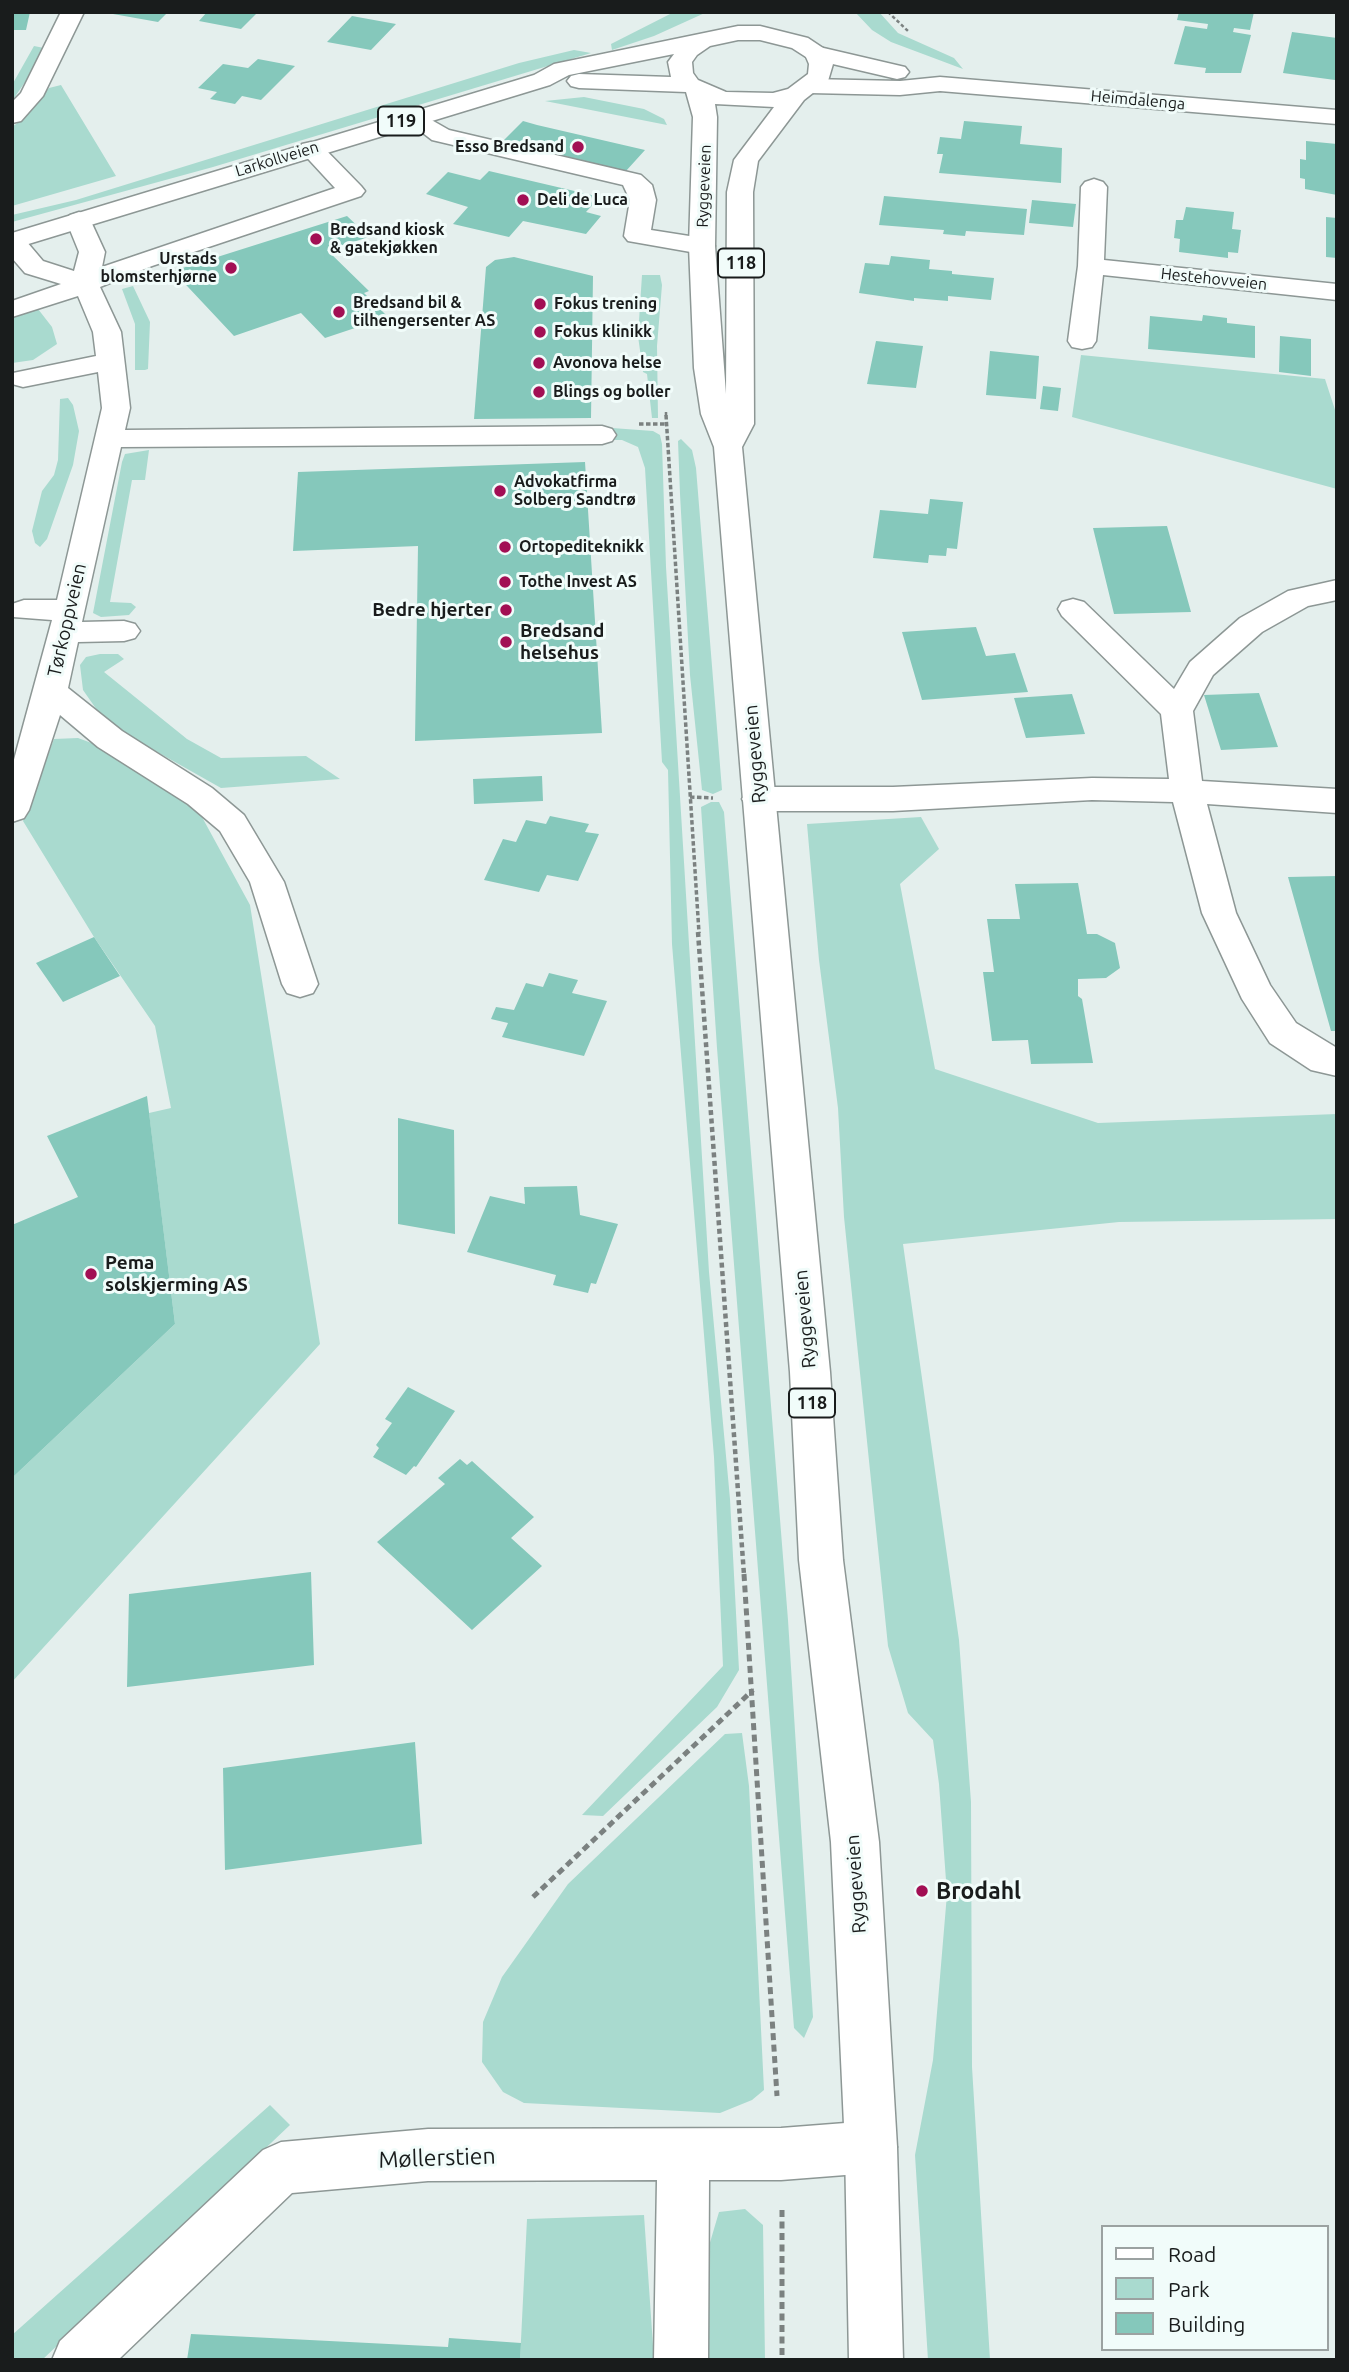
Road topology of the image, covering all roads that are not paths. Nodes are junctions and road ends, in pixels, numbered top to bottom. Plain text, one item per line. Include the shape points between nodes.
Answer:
1 (73, 12) edge
2 (747, 12) edge
3 (709, 39) junction
4 (806, 39) junction
5 (542, 80) junction
6 (940, 84) junction
7 (695, 88) junction
8 (803, 90) junction
9 (12, 117) edge
10 (414, 117) junction
11 (1337, 117) edge
12 (311, 149) junction
13 (1094, 187) dead end
14 (79, 220) junction
15 (12, 241) edge
16 (702, 246) junction
17 (1091, 266) junction
18 (85, 283) junction
19 (1337, 292) edge
20 (12, 309) edge
21 (1082, 341) dead end
22 (109, 362) junction
23 (23, 379) dead end
24 (603, 435) dead end
25 (110, 439) junction
26 (728, 447) junction
27 (1337, 590) edge
28 (24, 610) dead end
29 (1073, 610) dead end
30 (67, 621) junction
31 (124, 631) dead end
32 (51, 691) junction
33 (1177, 711) junction
34 (1187, 791) junction
35 (759, 799) junction
36 (1337, 801) edge
37 (12, 810) edge
38 (300, 984) dead end
39 (1337, 1062) edge
40 (871, 2147) junction
41 (683, 2154) junction
42 (79, 2360) edge
43 (681, 2360) edge
44 (876, 2360) edge

1 - 9 main road via 37,85
2 - 3 main road, 118
3 - 4 main road, Larkollveien via 760,33
3 - 5 main road, Larkollveien / 119 via 562,69
3 - 7 main road, 118 via 688,50 680,62 681,74
4 - 6 main road, Heimdalenga
4 - 8 main road, 118 via 821,64 820,76
5 - 7 main road, Larkollveien / 119
5 - 10 main road, Larkollveien / 119
6 - 8 main road, Heimdalenga
6 - 11 main road, Heimdalenga
7 - 8 main road, Larkollveien via 722,99 747,102
7 - 16 main road, Ryggeveien / 118 via 705,117
8 - 26 main road, Ryggeveien / 118 via 746,160 740,192 740,424
10 - 12 main road, Larkollveien / 119
10 - 16 main road via 441,135 632,180 642,190 643,200 637,236
12 - 14 main road, Larkollveien / 119
12 - 18 main road via 352,191
13 - 17 main road
14 - 15 main road, Larkollveien / 119
14 - 18 main road via 92,252
15 - 18 main road via 34,267
16 - 26 main road, Ryggeveien / 118 via 708,368 715,414
17 - 19 main road, Hestehovveien
17 - 21 main road
18 - 20 main road
18 - 22 main road, Tørkoppveien via 107,332
22 - 23 main road
22 - 25 main road, Tørkoppveien via 116,408
24 - 25 main road
25 - 30 main road, Tørkoppveien
26 - 35 main road, Ryggeveien / 118
27 - 33 main road via 1299,598 1251,625 1201,669
28 - 30 main road
29 - 33 main road
30 - 31 main road
30 - 32 main road, Tørkoppveien
32 - 37 main road
32 - 38 main road, Tørkoppveien via 110,739 200,796 232,823 267,882
33 - 34 main road
34 - 35 main road via 1092,789 893,799
34 - 36 main road
34 - 39 main road via 1219,913 1255,990 1283,1033 1324,1060
35 - 40 main road, Ryggeveien / 118 via 810,1372 821,1560 855,1842
40 - 41 main road, Møllerstien via 781,2154
40 - 44 main road, Ryggeveien / 118
41 - 42 main road, Møllerstien via 428,2155 281,2168
41 - 43 main road

